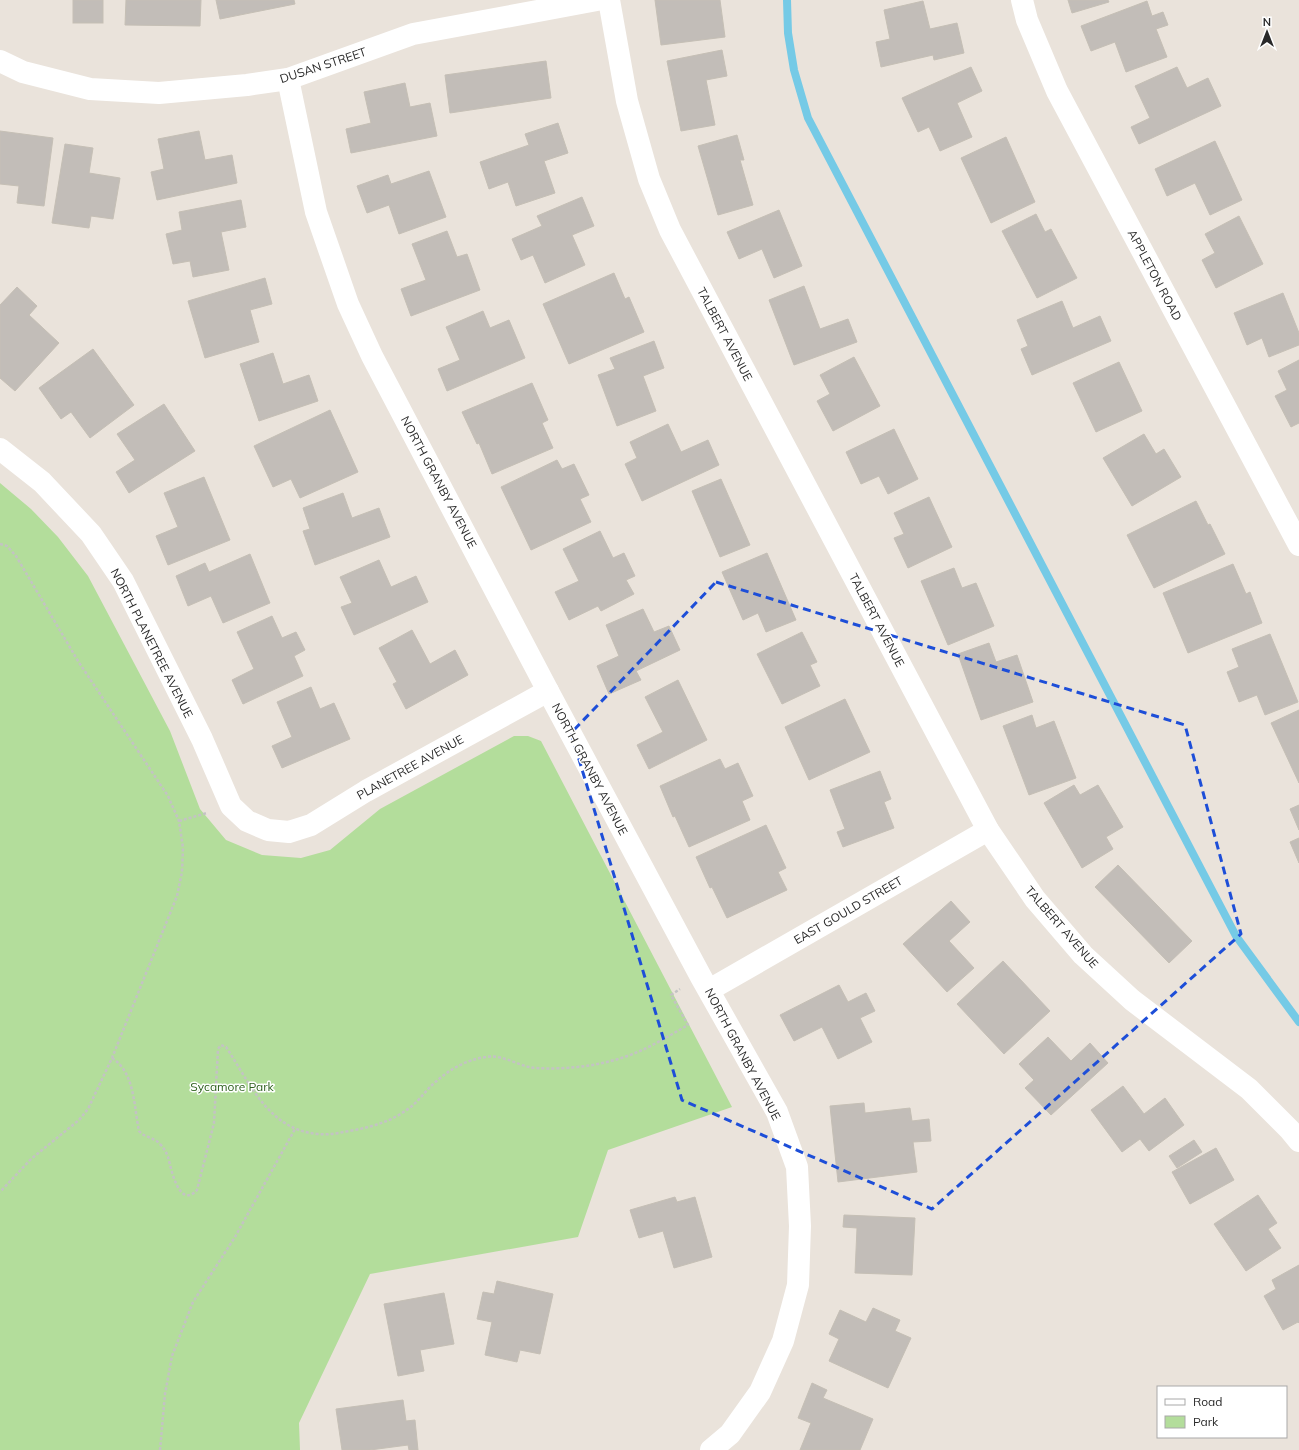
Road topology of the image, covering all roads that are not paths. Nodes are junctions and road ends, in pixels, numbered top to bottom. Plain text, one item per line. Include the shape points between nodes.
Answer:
1 (597, 0) edge
2 (609, 0) edge
3 (1022, 0) edge
4 (0, 62) edge
5 (288, 79) junction
6 (0, 449) edge
7 (1299, 545) edge
8 (548, 691) junction
9 (268, 830) joint
10 (988, 830) junction
11 (705, 984) junction
12 (1299, 1141) edge
13 (711, 1450) edge

1 - 5 street, DUSAN STREET via 413,34
2 - 10 street, TALBERT AVENUE via 627,101 649,179 670,230
3 - 7 street, APPLETON ROAD via 1027,20 1057,91
4 - 5 street, DUSAN STREET via 23,72 90,89 159,92 247,86
5 - 8 street, NORTH GRANBY AVENUE via 316,212 348,304 372,356
6 - 9 street, NORTH PLANETREE AVENUE via 42,482 91,534 122,581 202,740 231,806 247,822
8 - 9 street, PLANETREE AVENUE via 311,824 289,832
8 - 11 street, NORTH GRANBY AVENUE
10 - 11 street, EAST GOULD STREET
10 - 12 street, TALBERT AVENUE via 1035,900 1083,955 1132,1000 1249,1089
11 - 13 street, NORTH GRANBY AVENUE via 777,1112 797,1167 800,1226 798,1285 783,1341 760,1392 730,1434

